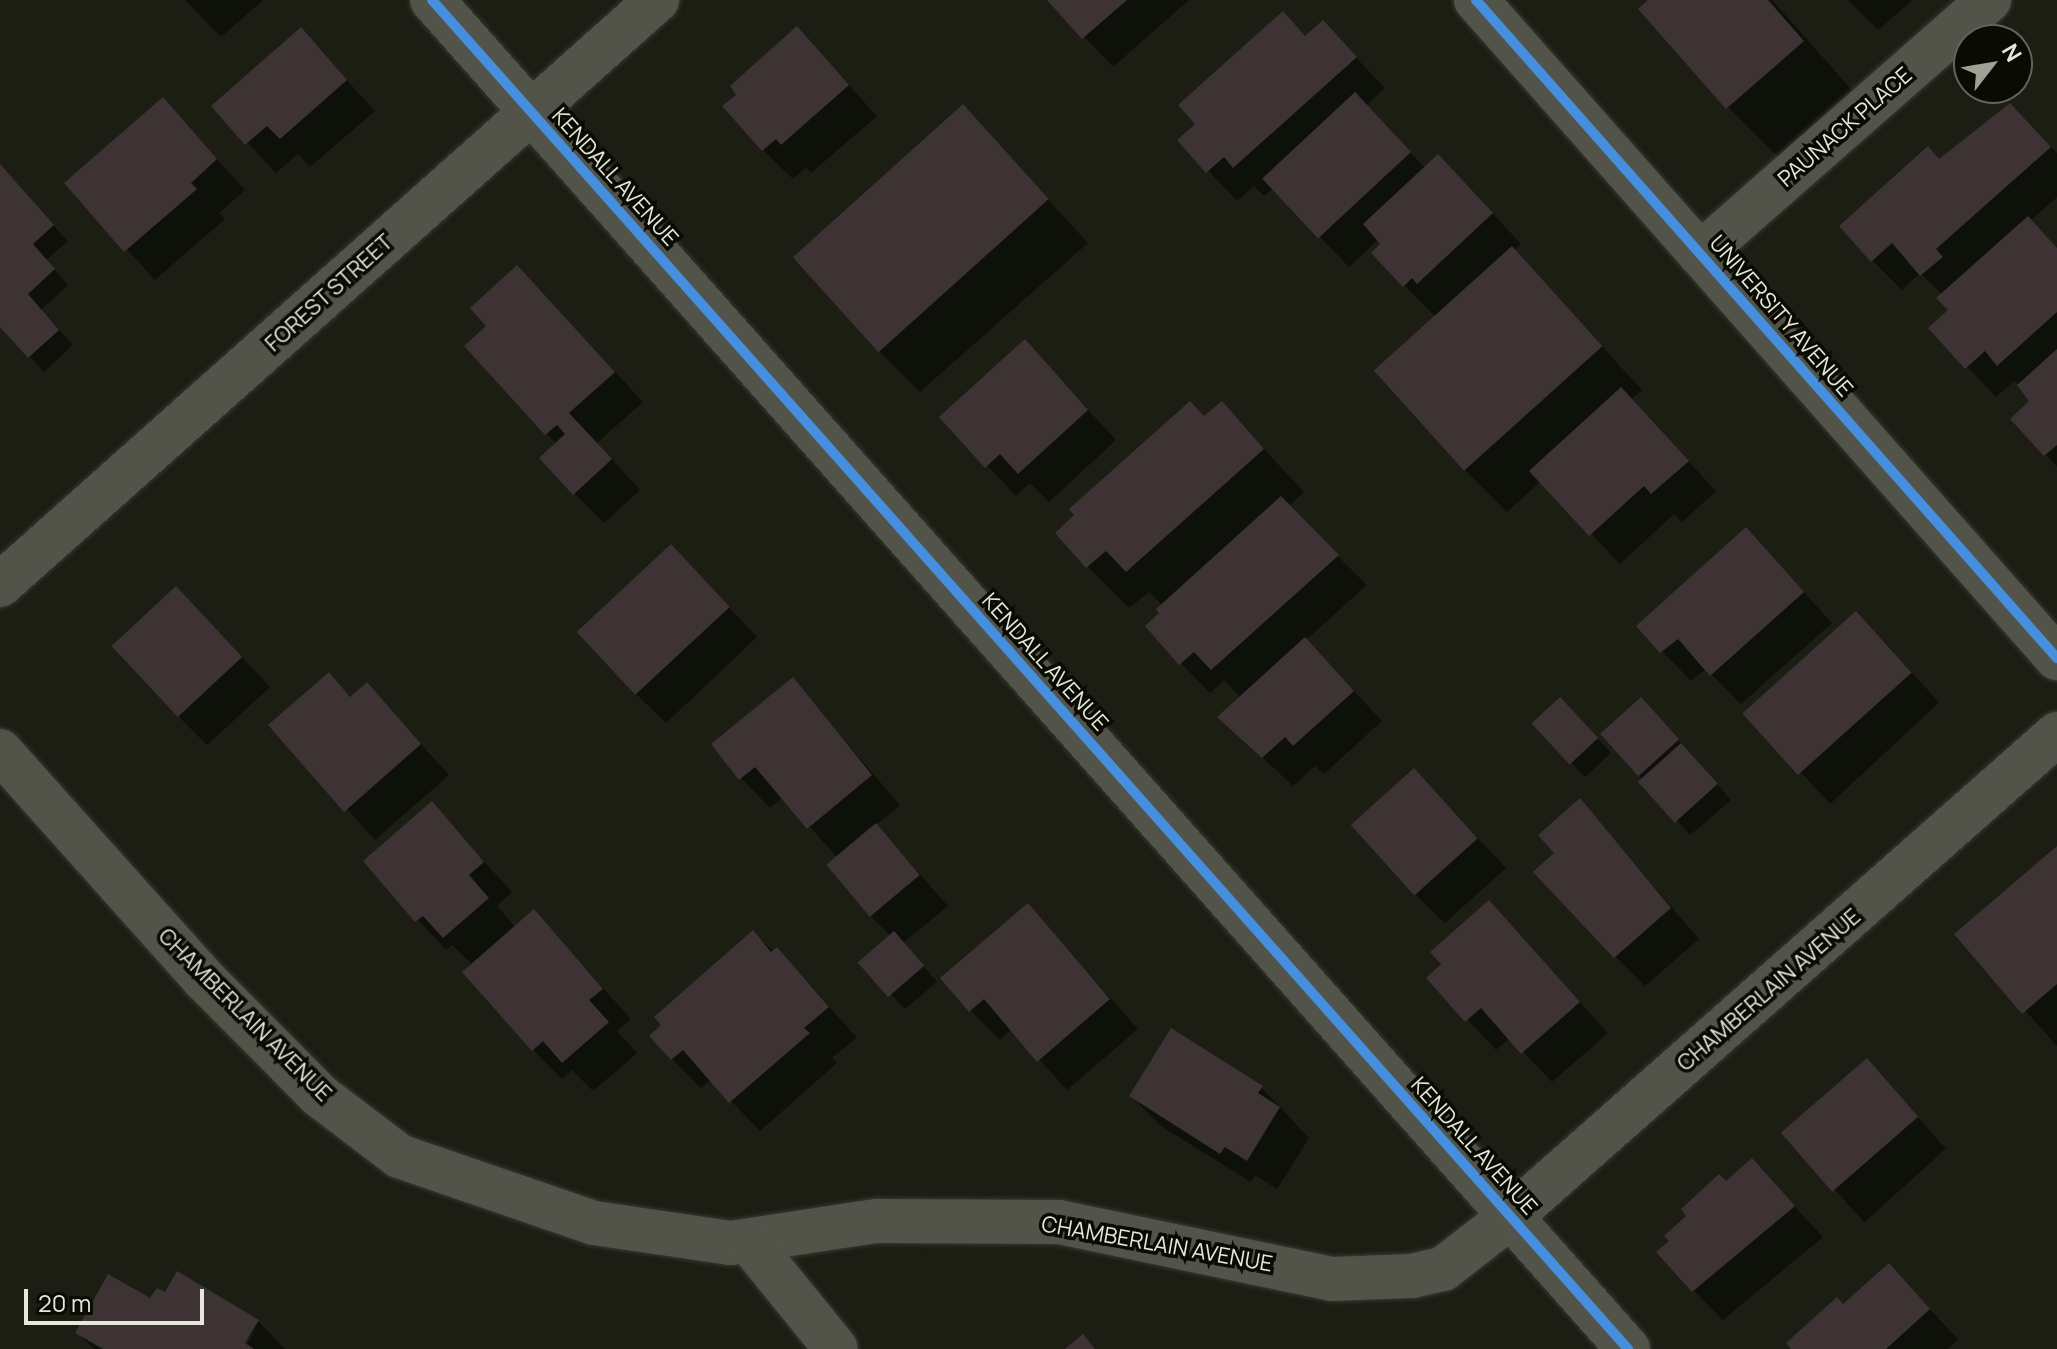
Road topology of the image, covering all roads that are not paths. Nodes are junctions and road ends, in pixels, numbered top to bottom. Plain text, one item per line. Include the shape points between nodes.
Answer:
1 (432, 0) edge
2 (657, 0) edge
3 (1476, 0) edge
4 (1989, 0) edge
5 (530, 112) junction
6 (1700, 254) junction
7 (0, 585) edge
8 (2057, 658) edge
9 (2057, 734) edge
10 (0, 751) edge
11 (1510, 1217) junction
12 (750, 1243) junction
13 (836, 1349) edge
14 (1628, 1349) edge

1 - 5 street, KENDALL AVENUE
2 - 5 street, FOREST STREET
3 - 6 street, UNIVERSITY AVENUE
4 - 6 street, PAUNACK PLACE
5 - 7 street, FOREST STREET
5 - 11 street, KENDALL AVENUE
6 - 8 street, UNIVERSITY AVENUE
9 - 11 street, CHAMBERLAIN AVENUE
10 - 12 street, CHAMBERLAIN AVENUE via 204,979 319,1095 399,1156 594,1223
11 - 12 street, CHAMBERLAIN AVENUE via 1443,1269 1412,1276 1332,1279 1059,1222 877,1221
11 - 14 street, KENDALL AVENUE
12 - 13 street

